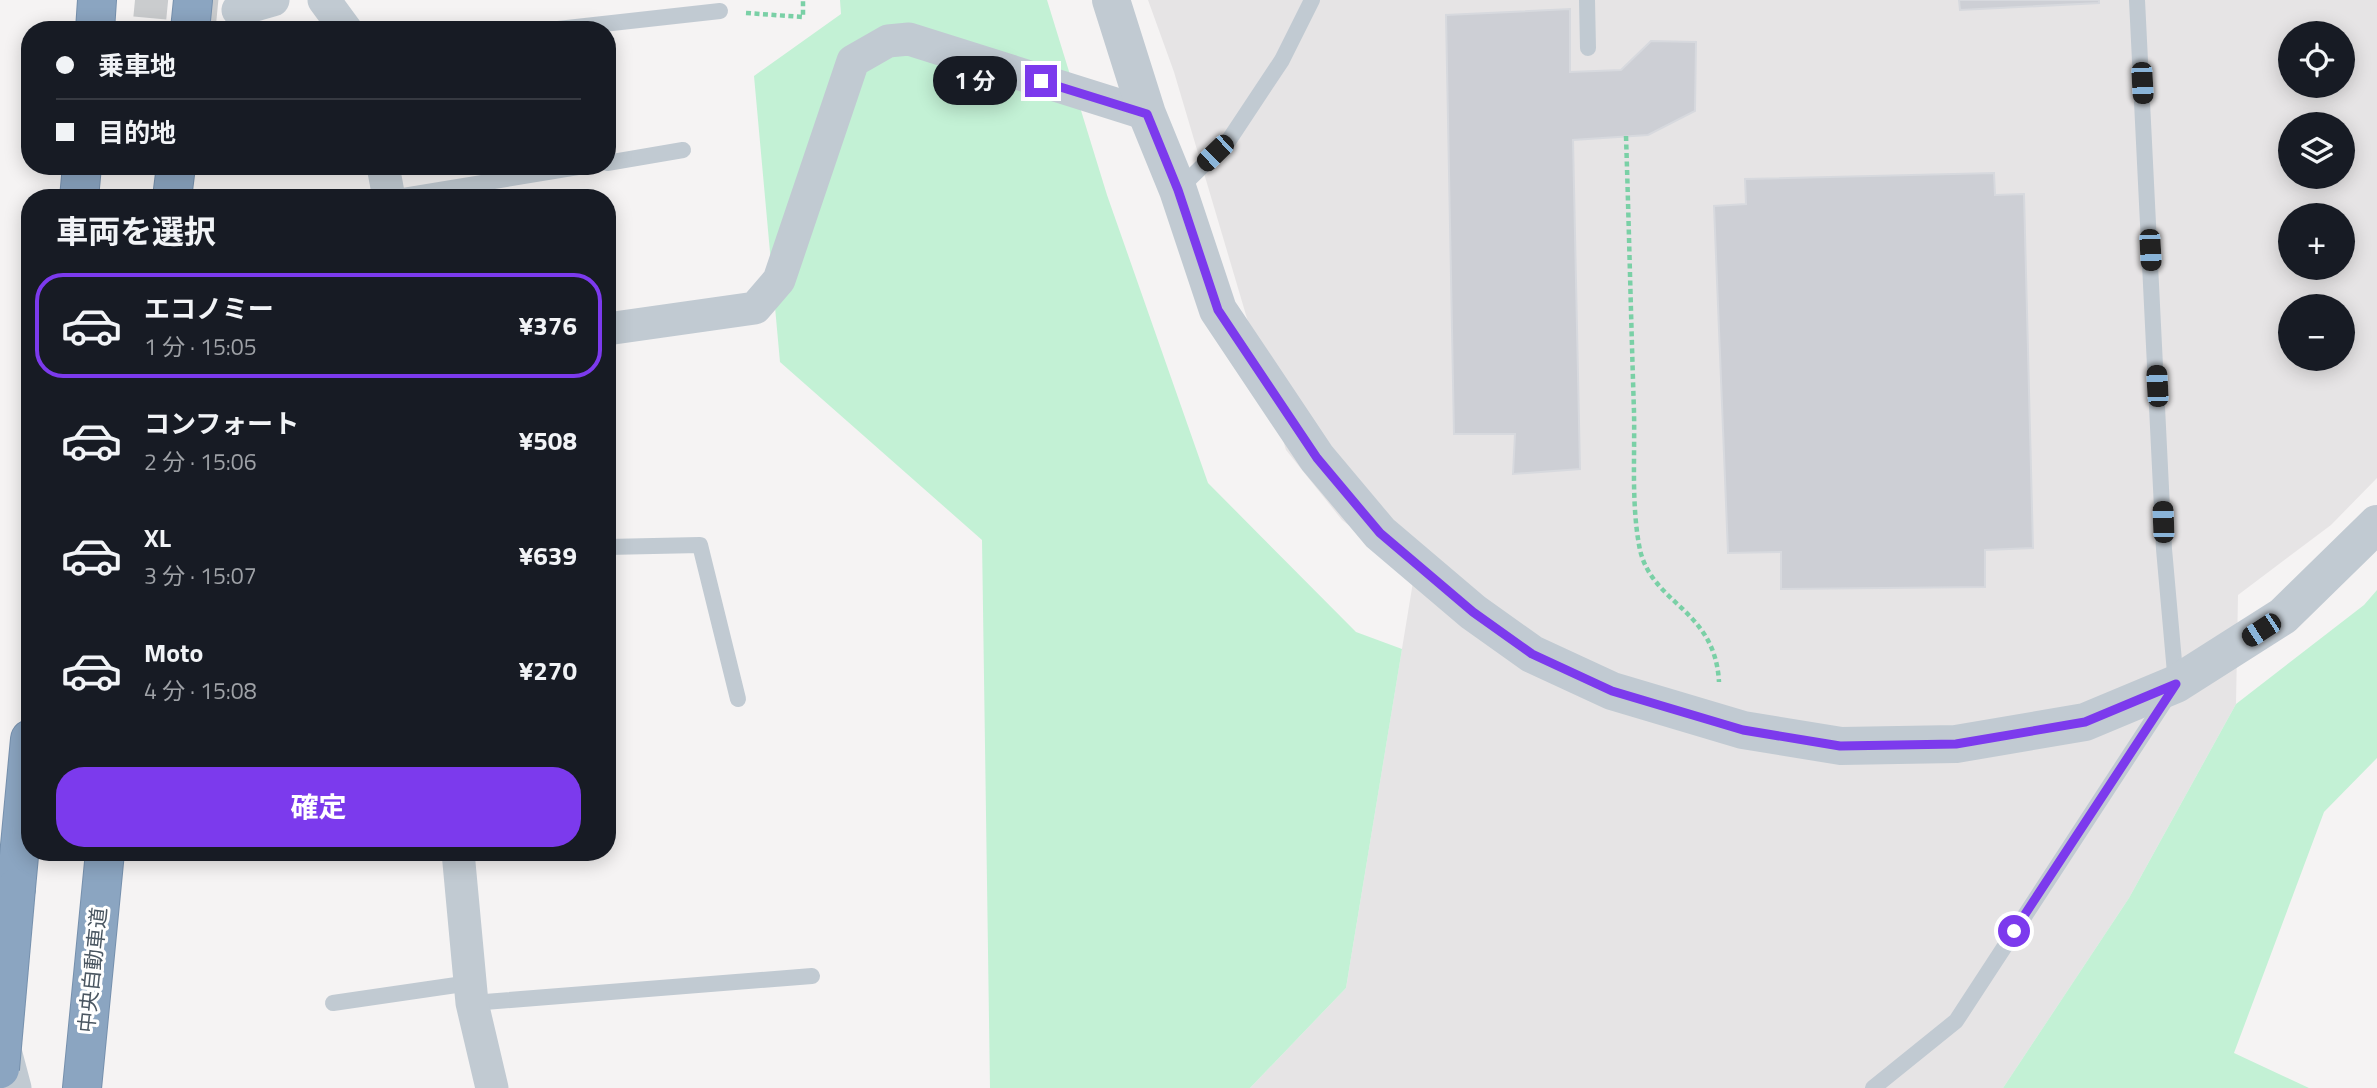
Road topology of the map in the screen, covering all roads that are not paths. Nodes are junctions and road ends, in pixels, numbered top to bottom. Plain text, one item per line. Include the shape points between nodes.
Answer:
1 (97, 0) edge
2 (193, 0) edge
3 (273, 0) edge
4 (324, 0) edge
5 (1111, 0) edge
6 (1312, 0) edge
7 (1587, 0) edge
8 (2137, 0) edge
9 (238, 10) tunnel mouth
10 (720, 10) road end
11 (95, 21) edge
12 (191, 21) edge
13 (339, 21) edge
14 (616, 22) edge
15 (1588, 48) dead end
16 (1147, 114) junction
17 (683, 150) dead end
18 (616, 161) edge
19 (529, 175) edge
20 (445, 189) edge
21 (1178, 190) junction
22 (616, 328) edge
23 (2377, 524) edge
24 (616, 547) edge
25 (2176, 684) junction
26 (738, 699) dead end
27 (21, 835) edge
28 (104, 861) edge
29 (459, 861) edge
30 (812, 976) dead end
31 (471, 993) junction
32 (333, 1003) dead end
33 (0, 1030) edge
34 (0, 1069) edge
35 (15, 1088) edge
36 (82, 1088) edge
37 (492, 1088) edge
38 (1873, 1088) edge

1 - 11 highway
2 - 12 highway
3 - 9 street
4 - 13 street
5 - 16 street
6 - 21 lane via 1282,60 1229,140
7 - 15 lane
8 - 25 lane via 2164,549
10 - 14 lane
16 - 21 street
16 - 22 street via 909,39 888,41 853,61 779,280 754,308
17 - 18 lane
19 - 20 lane
21 - 25 street via 1218,310 1317,458 1380,533 1473,612 1532,654 1612,691 1714,722 1840,746 1956,744 2085,722
23 - 25 street via 2283,616
24 - 26 lane via 700,545
25 - 38 lane via 1956,1021
27 - 34 highway, bridge
28 - 36 highway, 中央自動車道
29 - 31 street
30 - 31 lane
31 - 32 lane
31 - 37 street
33 - 35 street

